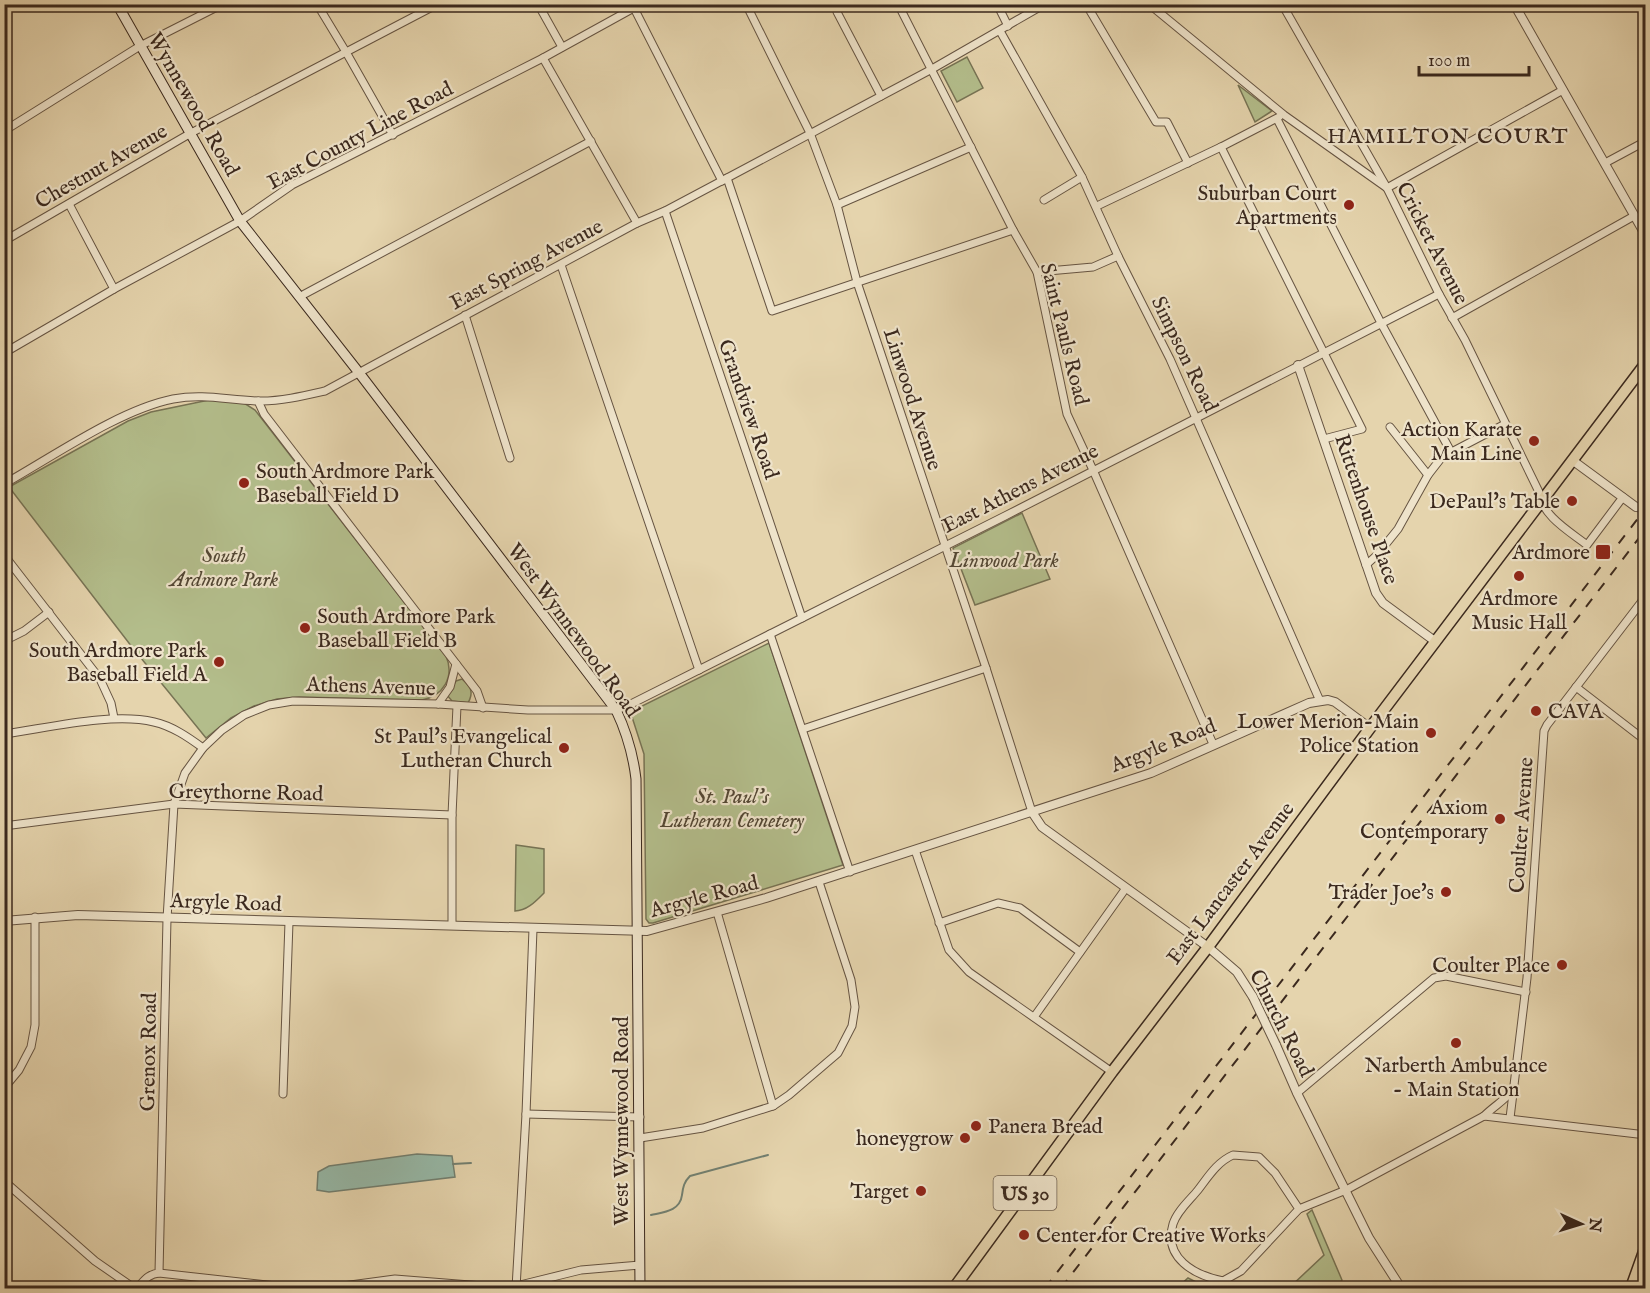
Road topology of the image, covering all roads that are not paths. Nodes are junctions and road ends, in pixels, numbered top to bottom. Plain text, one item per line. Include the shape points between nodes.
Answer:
1 (117, 4) edge
2 (223, 4) edge
3 (317, 4) edge
4 (438, 4) edge
5 (538, 4) edge
6 (746, 4) edge
7 (898, 4) edge
8 (997, 4) edge
9 (1045, 4) edge
10 (1086, 4) edge
11 (1149, 4) edge
12 (1282, 4) edge
13 (1514, 4) edge
14 (637, 6) edge
15 (837, 12) dead end
16 (1008, 26) junction
17 (1000, 31) junction
18 (140, 46) junction
19 (562, 47) junction
20 (346, 52) junction
21 (543, 58) junction
22 (932, 69) junction
23 (1563, 90) junction
24 (881, 96) junction
25 (1281, 117) junction
26 (4, 131) edge
27 (191, 133) junction
28 (810, 134) junction
29 (393, 135) junction
30 (591, 141) junction
31 (1646, 141) edge
32 (971, 147) junction
33 (1221, 147) junction
34 (1188, 163) junction
35 (1605, 164) junction
36 (1083, 177) junction
37 (724, 179) junction
38 (1387, 188) junction
39 (1044, 200) dead end
40 (69, 204) junction
41 (837, 205) junction
42 (1097, 206) junction
43 (665, 211) junction
44 (1634, 216) junction
45 (240, 220) junction
46 (637, 223) junction
47 (1013, 230) junction
48 (1646, 236) edge
49 (4, 241) edge
50 (1119, 256) junction
51 (561, 265) junction
52 (1037, 272) junction
53 (857, 282) junction
54 (114, 289) junction
55 (1439, 294) junction
56 (299, 297) junction
57 (465, 315) junction
58 (1452, 318) junction
59 (1380, 323) junction
60 (1324, 352) junction
61 (4, 353) edge
62 (1646, 363) edge
63 (1298, 364) junction
64 (360, 374) junction
65 (258, 401) junction
66 (1197, 417) junction
67 (1505, 424) junction
68 (1390, 427) dead end
69 (1324, 439) junction
70 (1451, 452) junction
71 (510, 458) dead end
72 (1572, 460) junction
73 (1093, 470) junction
74 (1428, 475) junction
75 (4, 484) edge
76 (1623, 497) junction
77 (1540, 503) junction
78 (1636, 507) tunnel mouth
79 (945, 545) junction
80 (4, 555) edge
81 (1366, 565) junction
82 (1646, 596) edge
83 (49, 612) junction
84 (802, 618) junction
85 (770, 634) junction
86 (4, 641) edge
87 (1436, 642) junction
88 (456, 664) junction
89 (986, 668) junction
90 (699, 670) junction
91 (1576, 687) junction
92 (1320, 701) junction
93 (438, 704) junction
94 (457, 706) junction
95 (483, 708) junction
96 (615, 710) junction
97 (114, 718) junction
98 (1370, 728) junction
99 (803, 729) junction
100 (4, 734) edge
101 (1646, 741) edge
102 (1213, 744) junction
103 (203, 748) junction
104 (174, 804) junction
105 (1032, 812) junction
106 (452, 815) junction
107 (4, 826) edge
108 (915, 850) junction
109 (850, 872) junction
110 (819, 882) junction
111 (1126, 888) junction
112 (717, 912) junction
113 (35, 917) junction
114 (167, 919) junction
115 (4, 921) edge
116 (289, 922) junction
117 (939, 923) junction
118 (452, 925) junction
119 (533, 929) junction
120 (637, 931) junction
121 (1208, 947) junction
122 (1080, 952) junction
123 (1526, 992) junction
124 (1034, 1017) junction
125 (1112, 1072) junction
126 (4, 1088) edge
127 (1513, 1090) junction
128 (1298, 1093) junction
129 (284, 1094) dead end
130 (773, 1106) junction
131 (526, 1114) junction
132 (1484, 1116) junction
133 (640, 1118) junction
134 (1510, 1118) junction
135 (1646, 1135) edge
136 (640, 1138) junction
137 (4, 1181) edge
138 (1346, 1190) junction
139 (1299, 1209) junction
140 (1646, 1246) edge
141 (640, 1265) junction
142 (159, 1273) junction
143 (516, 1287) edge
144 (135, 1288) edge
145 (294, 1288) edge
146 (328, 1288) edge
147 (640, 1288) edge
148 (954, 1288) edge
149 (1401, 1288) edge
150 (1631, 1288) edge

1 - 18 main road, Wynnewood Road
2 - 18 street
3 - 20 street
4 - 20 street, Chestnut Avenue
5 - 19 street
6 - 28 street, Linwood Avenue
7 - 22 street
8 - 16 street
9 - 16 street, East Spring Avenue
10 - 34 street via 1156,122 1167,122
11 - 25 street
12 - 38 street, Cricket Avenue
13 - 23 street
14 - 19 street, East County Line Road
14 - 37 street
15 - 24 street
16 - 17 street, East Spring Avenue
17 - 22 street, East Spring Avenue
17 - 36 street, Simpson Road
18 - 26 street
18 - 27 main road, Wynnewood Road
19 - 21 street, East County Line Road
20 - 27 street, Chestnut Avenue
20 - 29 street
21 - 29 street, East County Line Road
21 - 30 street
22 - 24 street, East Spring Avenue
22 - 32 street, Saint Pauls Road
23 - 35 street
23 - 38 street
24 - 28 street, East Spring Avenue
25 - 33 street
25 - 38 street
25 - 59 street
27 - 40 street, Chestnut Avenue
27 - 45 main road, Wynnewood Road
28 - 37 street, East Spring Avenue
28 - 41 street, Linwood Avenue
29 - 45 street, East County Line Road via 292,185
30 - 46 street
30 - 56 street
31 - 35 street
32 - 41 street
32 - 47 street, Saint Pauls Road
33 - 34 street
33 - 60 street
34 - 42 street
35 - 44 street
36 - 39 street
36 - 42 street, Simpson Road
37 - 43 street, East Spring Avenue
37 - 53 street via 771,311
38 - 55 street, Cricket Avenue
40 - 49 street, Chestnut Avenue
40 - 54 street
41 - 53 street, Linwood Avenue
42 - 50 street, Simpson Road
43 - 46 street, East Spring Avenue
43 - 84 street, Grandview Road
44 - 48 street
44 - 58 street
45 - 54 street, East County Line Road
45 - 56 main road, West Wynnewood Road
46 - 51 street, East Spring Avenue
47 - 52 street, Saint Pauls Road
47 - 53 street
50 - 52 street via 1093,267
50 - 66 street, Simpson Road
51 - 57 street, East Spring Avenue
51 - 90 street
52 - 73 street, Saint Pauls Road via 1067,414
53 - 79 street, Linwood Avenue
54 - 61 street, East County Line Road
55 - 58 street, Cricket Avenue
55 - 59 street, East Athens Avenue
56 - 64 main road, West Wynnewood Road
57 - 64 street, East Spring Avenue
57 - 71 street
58 - 67 street, Cricket Avenue
59 - 60 street, East Athens Avenue
59 - 70 street
60 - 63 street, East Athens Avenue
60 - 69 street via 1362,429
62 - 72 main road, US 30
63 - 66 street, East Athens Avenue
63 - 69 street, Rittenhouse Place
64 - 65 street, East Spring Avenue via 325,392
64 - 96 main road, West Wynnewood Road
65 - 75 street, East Spring Avenue via 198,396 149,406
65 - 88 street via 264,414
66 - 73 street, East Athens Avenue
66 - 92 street, Simpson Road
67 - 70 street
67 - 77 street, Cricket Avenue via 1539,492
68 - 74 street
69 - 81 street, Rittenhouse Place
70 - 74 street
72 - 76 street
72 - 77 main road, US 30
73 - 79 street, East Athens Avenue
73 - 102 street, Saint Pauls Road
74 - 81 street via 1398,529
76 - 77 street via 1587,545
76 - 78 street
77 - 87 main road, East Lancaster Avenue / US 30
79 - 84 street, East Athens Avenue
79 - 89 street, Linwood Avenue
80 - 83 street
81 - 87 street, Rittenhouse Place via 1379,598
82 - 91 street, Coulter Avenue
83 - 86 street via 24,632
83 - 97 street via 99,679
84 - 85 street, East Athens Avenue
85 - 90 street, East Athens Avenue
85 - 99 street
87 - 98 main road, East Lancaster Avenue / US 30
88 - 93 street via 450,687
88 - 95 street via 477,691
89 - 99 street
89 - 105 street, Linwood Avenue
90 - 96 street, East Athens Avenue
91 - 101 street
91 - 123 street, Coulter Avenue via 1544,731
92 - 98 street via 1335,702
92 - 102 street, Argyle Road via 1309,702
93 - 94 street, Athens Avenue
93 - 103 street, Athens Avenue via 285,702 244,716
94 - 95 street, Athens Avenue
94 - 106 street
95 - 96 street, Athens Avenue
96 - 120 main road, West Wynnewood Road via 634,759
97 - 100 street
97 - 103 street via 154,722
98 - 121 main road, East Lancaster Avenue / US 30
99 - 109 street
102 - 105 street, Argyle Road via 1151,773
103 - 104 street, Athens Avenue via 185,773
104 - 106 street, Greythorne Road
104 - 107 street, Greythorne Road
104 - 114 street, Grenox Road
105 - 108 street, Argyle Road
105 - 111 street, Church Road via 1042,827
106 - 118 street
108 - 109 street, Argyle Road
108 - 117 street
109 - 110 street, Argyle Road
110 - 112 street, Argyle Road
110 - 130 street via 851,980 855,1007 852,1026 830,1062
111 - 121 street, Church Road
111 - 122 street
112 - 120 street, Argyle Road
112 - 130 street
113 - 114 street, Argyle Road
113 - 115 street, Argyle Road
113 - 126 street via 32,1047
114 - 116 street, Argyle Road
114 - 142 street, Grenox Road
116 - 118 street, Argyle Road
116 - 129 street
117 - 122 street via 998,903 1020,908
117 - 124 street via 949,950 969,972
118 - 119 street, Argyle Road
119 - 120 street, Argyle Road
119 - 131 street
120 - 133 main road, West Wynnewood Road
121 - 125 main road, East Lancaster Avenue / US 30
121 - 128 street, Church Road, bridge via 1237,972 1253,997
122 - 124 street
123 - 127 street, Coulter Avenue
123 - 128 street via 1446,976 1434,978
124 - 125 street
125 - 148 main road, East Lancaster Avenue / US 30
127 - 132 street
127 - 134 street, Coulter Avenue
128 - 138 street, Church Road
130 - 136 street via 704,1128
131 - 133 street
131 - 143 street
132 - 134 street
132 - 138 street
133 - 136 main road, West Wynnewood Road
134 - 135 street
136 - 141 main road, West Wynnewood Road
137 - 144 street via 95,1261
138 - 139 street
138 - 149 street, Church Road via 1369,1238
139 - 139 street via 1241,1271 1223,1281 1189,1269 1171,1243 1176,1217 1221,1161 1233,1155 1258,1157 1275,1173
140 - 150 main road
141 - 143 street via 581,1270
141 - 147 main road, West Wynnewood Road
142 - 144 street via 148,1276
142 - 145 street
143 - 146 street via 394,1279

